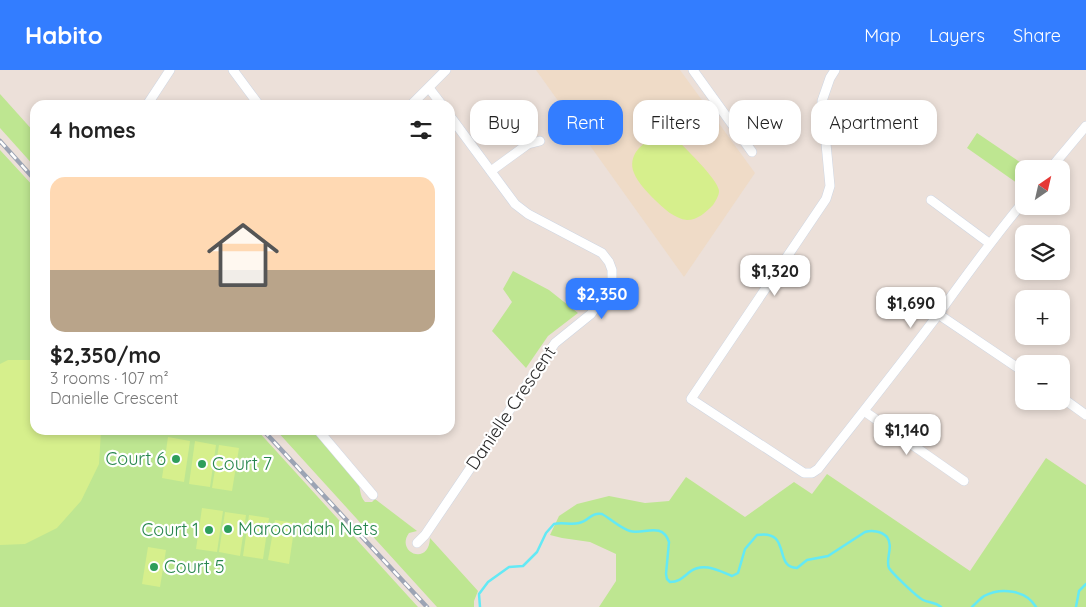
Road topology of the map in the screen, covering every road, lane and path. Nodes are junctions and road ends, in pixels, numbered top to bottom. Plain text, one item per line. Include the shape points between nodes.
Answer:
1 (170, 70) edge
2 (233, 70) edge
3 (446, 70) edge
4 (693, 70) edge
5 (835, 70) edge
6 (429, 88) junction
7 (150, 100) edge
8 (255, 100) edge
9 (416, 100) edge
10 (438, 100) edge
11 (455, 123) edge
12 (1086, 126) edge
13 (540, 141) dead end
14 (752, 152) dead end
15 (1058, 160) edge
16 (491, 171) junction
17 (931, 200) dead end
18 (1015, 212) edge
19 (989, 243) junction
20 (938, 314) junction
21 (1015, 366) edge
22 (1070, 403) edge
23 (864, 411) junction
24 (1086, 415) edge
25 (322, 435) edge
26 (964, 481) dead end
27 (373, 495) dead end
28 (417, 543) dead end

1 - 7 street
2 - 8 street
3 - 6 street
4 - 14 street
5 - 23 street via 822,100 830,186 826,199 692,399 804,473 818,469
6 - 9 street
6 - 10 street
11 - 16 street, Danielle Crescent
12 - 15 street
13 - 16 street via 528,144
16 - 28 street, Danielle Crescent via 515,204 528,214 602,253 609,262 612,279 591,314 554,343
17 - 19 street
18 - 19 street
19 - 20 street
20 - 21 street
20 - 23 street
22 - 24 street
23 - 26 street
25 - 27 street

